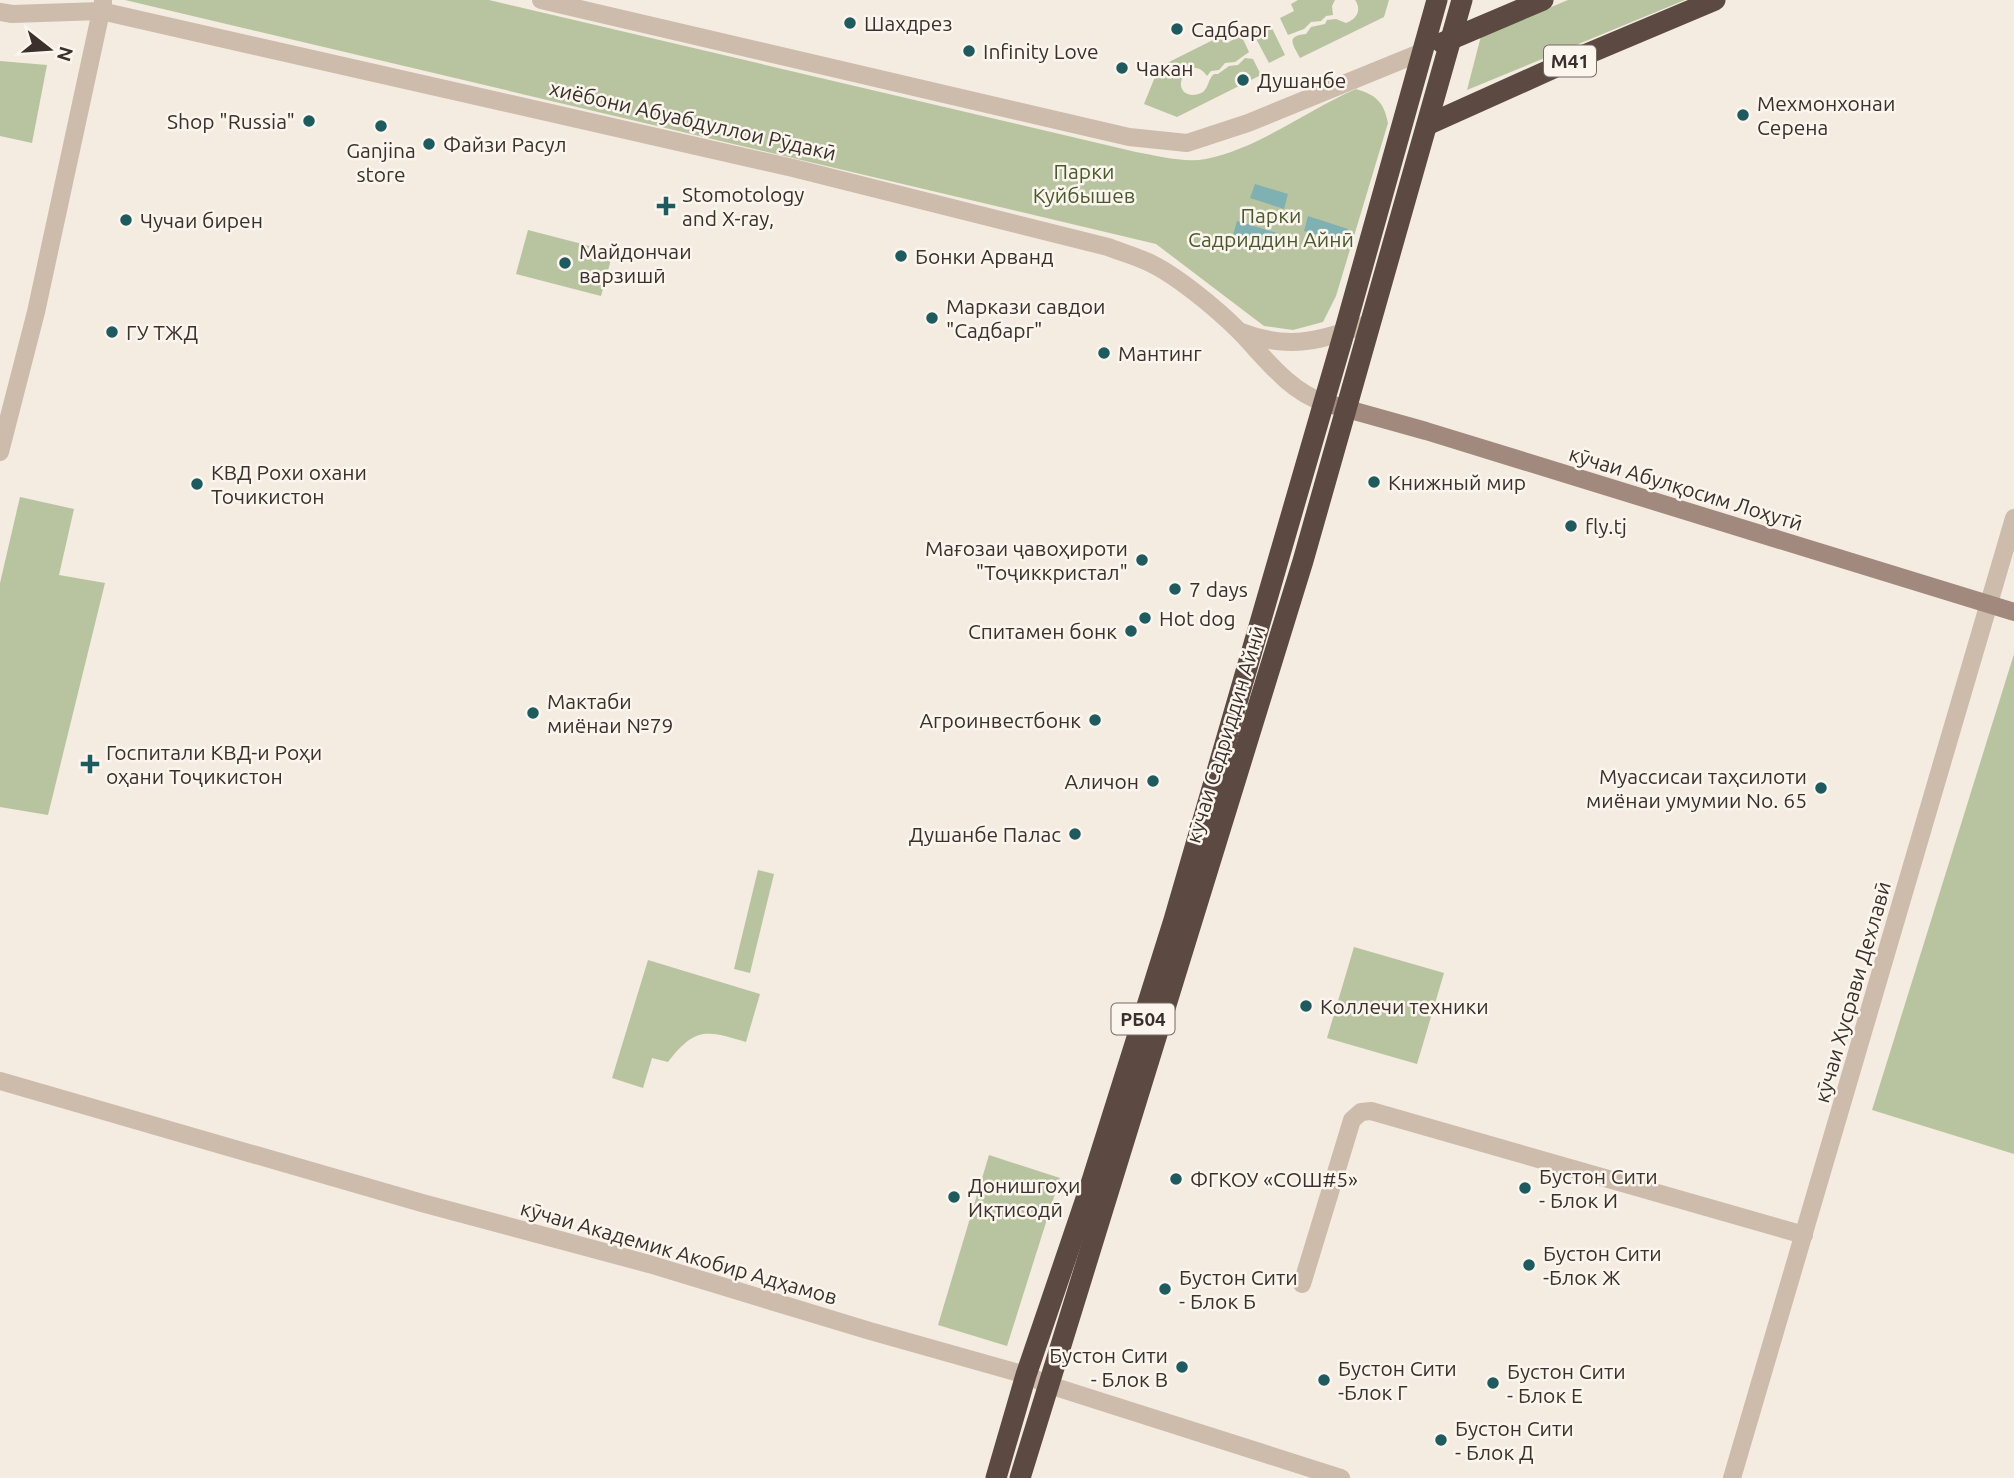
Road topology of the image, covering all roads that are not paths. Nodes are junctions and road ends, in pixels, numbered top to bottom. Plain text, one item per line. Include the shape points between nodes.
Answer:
1 (541, 0) edge
2 (1437, 0) edge
3 (1462, 0) edge
4 (1543, 0) edge
5 (1715, 0) edge
6 (102, 6) edge
7 (0, 12) edge
8 (1451, 39) junction
9 (1422, 52) junction
10 (1427, 125) junction
11 (1370, 323) junction
12 (1238, 330) junction
13 (1344, 333) junction
14 (1323, 402) junction
15 (1345, 408) junction
16 (0, 452) edge
17 (2014, 519) edge
18 (1988, 604) junction
19 (2014, 612) edge
20 (0, 1081) edge
21 (1804, 1236) junction
22 (1302, 1284) dead end
23 (1026, 1375) junction
24 (1049, 1385) junction
25 (996, 1478) edge
26 (1020, 1478) edge
27 (1341, 1478) edge
28 (1732, 1478) edge

1 - 9 street via 1129,137 1187,143
2 - 9 highway, кӯчаи Садриддин Айнӣ
3 - 8 highway, кӯчаи Садриддин Айнӣ
4 - 8 highway
5 - 10 highway, M41
6 - 7 street, хиёбони Абуабдуллои Рӯдакӣ
6 - 12 street, хиёбони Абуабдуллои Рӯдакӣ via 1108,247 1150,262
6 - 16 street via 36,312
8 - 9 highway
8 - 10 highway, кӯчаи Садриддин Айнӣ
9 - 13 highway, кӯчаи Садриддин Айнӣ
10 - 11 highway, кӯчаи Садриддин Айнӣ
11 - 13 street
11 - 15 highway, кӯчаи Садриддин Айнӣ
12 - 13 street via 1293,344
12 - 14 street, хиёбони Абуабдуллои Рӯдакӣ via 1262,358
13 - 14 highway, кӯчаи Садриддин Айнӣ
14 - 15 street, кӯчаи Абулқосим Лоҳутӣ
14 - 23 highway, кӯчаи Садриддин Айнӣ / РБ04 via 1174,920
15 - 18 street, кӯчаи Абулқосим Лоҳутӣ
15 - 24 highway, кӯчаи Садриддин Айнӣ / РБ04 via 1303,561
17 - 18 street, кӯчаи Хусрави Дехлавӣ
18 - 19 street, кӯчаи Абулқосим Лоҳутӣ
18 - 21 street, кӯчаи Хусрави Дехлавӣ
20 - 23 street, кӯчаи Академик Акобир Адҳамов
21 - 22 street via 1371,1111 1361,1112 1352,1121
21 - 28 street, кӯчаи Хусрави Дехлавӣ
23 - 24 street, кӯчаи Академик Акобир Адҳамов
23 - 25 highway, кӯчаи Садриддин Айнӣ / РБ04
24 - 26 highway, кӯчаи Садриддин Айнӣ / РБ04
24 - 27 street, кӯчаи Академик Акобир Адҳамов

